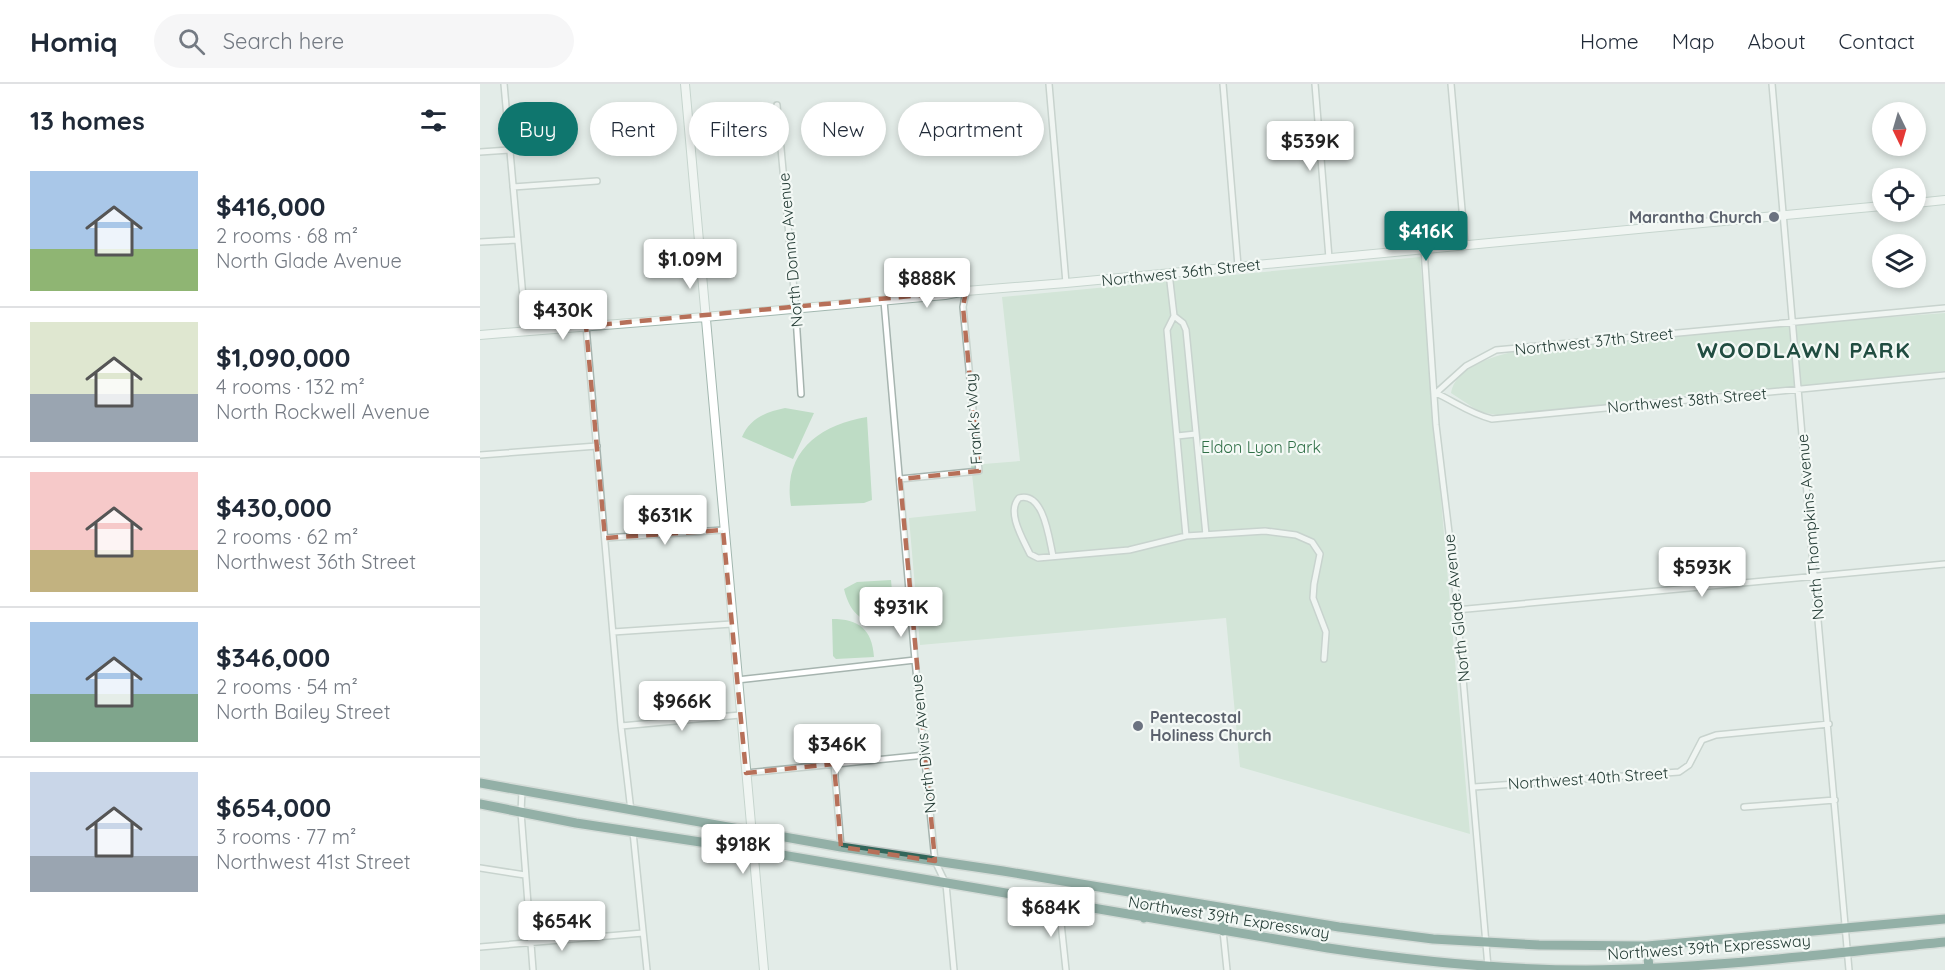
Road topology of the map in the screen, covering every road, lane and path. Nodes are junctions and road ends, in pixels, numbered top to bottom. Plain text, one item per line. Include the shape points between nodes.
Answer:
1 (504, 84) edge
2 (685, 84) edge
3 (1049, 84) edge
4 (1223, 84) edge
5 (1315, 84) edge
6 (1451, 84) edge
7 (1772, 84) edge
8 (505, 102) edge
9 (498, 151) edge
10 (480, 152) edge
11 (510, 156) edge
12 (782, 156) edge
13 (597, 181) dead end
14 (513, 187) junction
15 (1945, 200) edge
16 (1926, 202) edge
17 (1872, 207) edge
18 (1783, 216) junction
19 (517, 240) junction
20 (480, 242) edge
21 (1465, 244) junction
22 (1424, 249) junction
23 (1329, 258) junction
24 (1238, 266) junction
25 (1169, 273) junction
26 (1066, 283) junction
27 (966, 291) junction
28 (884, 301) junction
29 (1945, 308) edge
30 (795, 309) junction
31 (705, 316) junction
32 (1174, 316) junction
33 (1793, 322) junction
34 (586, 326) junction
35 (526, 331) junction
36 (480, 335) edge
37 (1945, 375) edge
38 (1798, 390) junction
39 (1436, 393) junction
40 (801, 394) dead end
41 (1196, 434) junction
42 (1177, 436) junction
43 (597, 446) junction
44 (480, 454) edge
45 (900, 478) junction
46 (723, 530) junction
47 (1206, 535) junction
48 (1186, 536) junction
49 (605, 538) junction
50 (1053, 556) junction
51 (1945, 564) edge
52 (1813, 576) junction
53 (1456, 610) junction
54 (732, 624) junction
55 (613, 632) junction
56 (1324, 659) dead end
57 (915, 660) junction
58 (737, 680) junction
59 (740, 715) junction
60 (1829, 724) junction
61 (621, 726) junction
62 (925, 755) junction
63 (834, 764) junction
64 (746, 773) junction
65 (480, 783) edge
66 (1474, 787) junction
67 (522, 791) junction
68 (1836, 800) junction
69 (480, 804) edge
70 (1744, 807) dead end
71 (631, 811) junction
72 (520, 812) junction
73 (633, 832) junction
74 (752, 832) junction
75 (841, 847) junction
76 (753, 850) junction
77 (935, 861) junction
78 (480, 868) edge
79 (525, 875) junction
80 (946, 884) junction
81 (1149, 895) junction
82 (1059, 904) junction
83 (1225, 908) junction
84 (1144, 918) junction
85 (1945, 919) edge
86 (1846, 929) junction
87 (1223, 931) junction
88 (643, 933) junction
89 (1945, 942) edge
90 (530, 943) junction
91 (1487, 943) junction
92 (1647, 946) junction
93 (480, 947) edge
94 (1848, 952) junction
95 (1488, 967) junction
96 (1649, 968) junction
97 (533, 970) edge
98 (647, 970) edge
99 (764, 970) edge
100 (954, 970) edge
101 (1066, 970) edge
102 (1227, 970) edge
103 (1849, 970) edge

1 - 8 street
2 - 31 street
3 - 26 street
4 - 24 street
5 - 23 street
6 - 21 street
7 - 18 street, North Thompkins Avenue
9 - 10 street
11 - 14 street
12 - 30 street, North Donna Avenue
13 - 14 street
14 - 19 street
15 - 16 street
17 - 18 street, Northwest 36th Street
18 - 21 street, Northwest 36th Street
18 - 33 street, North Thompkins Avenue
19 - 20 street
19 - 35 street
21 - 22 street, Northwest 36th Street
22 - 23 street, Northwest 36th Street
22 - 39 street, North Glade Avenue
23 - 24 street, Northwest 36th Street
24 - 25 street, Northwest 36th Street
25 - 26 street, Northwest 36th Street
25 - 32 street
26 - 27 street, Northwest 36th Street
27 - 28 street, Northwest 36th Street
27 - 45 street, Frank's Way via 963,306 979,471
28 - 30 street, Northwest 36th Street
28 - 45 street, North Divis Avenue
29 - 33 street, Northwest 37th Street
30 - 31 street, Northwest 36th Street
30 - 40 street, North Donna Avenue
31 - 34 street, Northwest 36th Street
31 - 46 street
32 - 41 street via 1186,330
32 - 42 street via 1167,330
33 - 38 street, North Thompkins Avenue
33 - 39 street, Northwest 37th Street via 1496,350 1466,366
34 - 35 street, Northwest 36th Street
34 - 43 street
35 - 36 street, Northwest 36th Street
37 - 38 street, Northwest 38th Street
38 - 39 street, Northwest 38th Street via 1492,419 1476,415
38 - 52 street, North Thompkins Avenue
39 - 53 street, North Glade Avenue via 1436,426
41 - 42 street
41 - 47 street
42 - 48 street
43 - 44 street
43 - 49 street
45 - 57 street, North Divis Avenue
46 - 49 street
46 - 54 street
47 - 48 street
47 - 56 street via 1265,531 1296,535 1312,542 1320,554 1313,598 1326,632
48 - 50 street via 1129,550
49 - 55 street
50 - 50 street via 1039,507 1033,499 1019,498 1014,512 1030,554 1038,558
51 - 52 street
52 - 53 street
52 - 60 street, North Thompkins Avenue
53 - 66 street, North Glade Avenue
54 - 55 street
54 - 58 street
55 - 61 street
57 - 58 street
57 - 62 street, North Divis Avenue
58 - 59 street
59 - 61 street
59 - 64 street
60 - 66 street, Northwest 40th Street via 1716,735 1702,740 1689,765 1679,772
60 - 68 street, North Thompkins Avenue
61 - 71 street
62 - 63 street
62 - 77 street, North Divis Avenue
63 - 64 street
63 - 75 street
64 - 74 street
65 - 67 highway, Northwest 39th Expressway
66 - 91 street, North Glade Avenue
67 - 71 highway, Northwest 39th Expressway
67 - 72 street
68 - 70 street
68 - 86 street, North Thompkins Avenue
69 - 72 highway, Northwest 39th Expressway
71 - 74 highway, Northwest 39th Expressway
72 - 73 highway, Northwest 39th Expressway
72 - 79 street
73 - 76 highway, Northwest 39th Expressway
73 - 88 street
74 - 75 highway, Northwest 39th Expressway
74 - 76 street
75 - 77 highway, Northwest 39th Expressway
76 - 80 highway, Northwest 39th Expressway
76 - 99 street
77 - 80 street, North Divis Avenue
77 - 81 highway, Northwest 39th Expressway
78 - 79 street
79 - 90 street
80 - 82 highway, Northwest 39th Expressway
80 - 100 street, North Divis Avenue
81 - 83 highway, Northwest 39th Expressway
81 - 84 highway
82 - 84 highway, Northwest 39th Expressway
82 - 101 street
83 - 87 highway
83 - 91 highway, Northwest 39th Expressway via 1389,934
84 - 87 highway, Northwest 39th Expressway
85 - 86 highway, Northwest 39th Expressway
86 - 92 highway, Northwest 39th Expressway
86 - 94 street, North Thompkins Avenue
87 - 95 highway, Northwest 39th Expressway via 1381,956
87 - 102 street
88 - 90 street
88 - 98 street
89 - 94 highway, Northwest 39th Expressway
90 - 93 street
90 - 97 street
91 - 92 highway, Northwest 39th Expressway
91 - 95 street, North Glade Avenue
92 - 96 highway
94 - 96 highway, Northwest 39th Expressway
94 - 103 street, North Thompkins Avenue
95 - 96 highway, Northwest 39th Expressway

